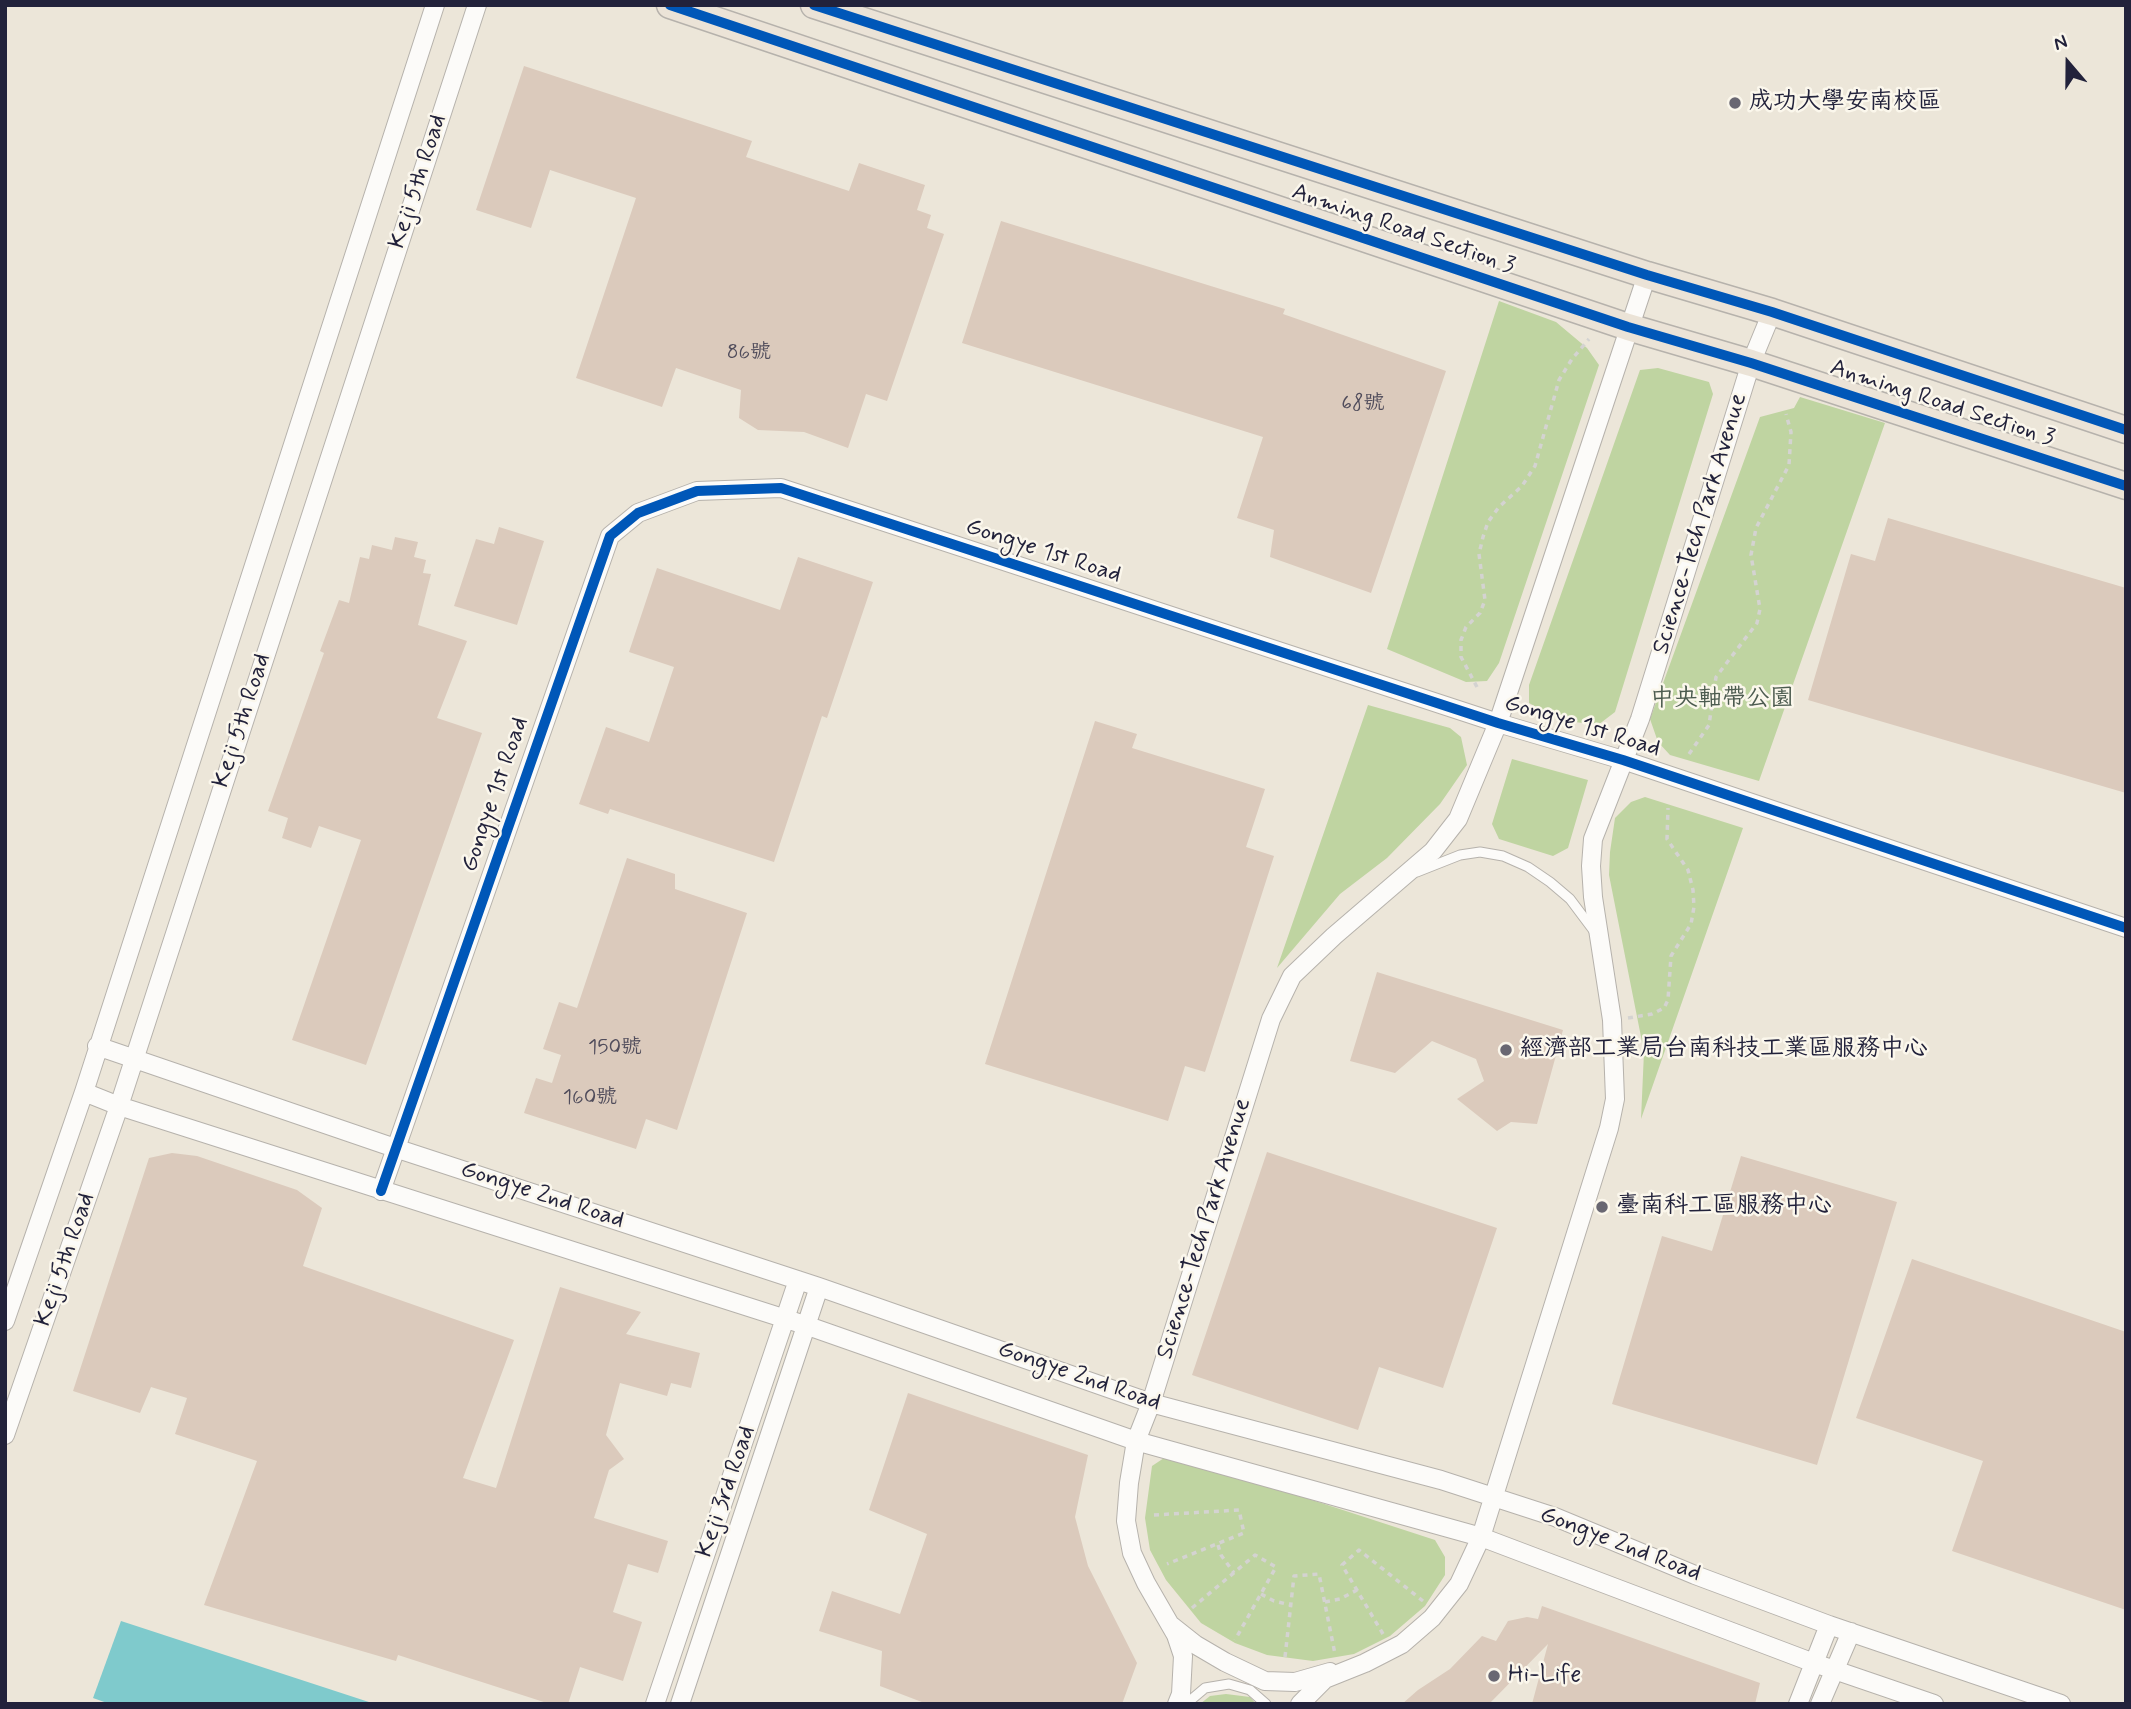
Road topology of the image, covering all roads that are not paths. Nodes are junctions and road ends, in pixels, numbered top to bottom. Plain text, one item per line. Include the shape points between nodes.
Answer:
1 (435, 5) edge
2 (477, 5) edge
3 (670, 5) edge
4 (814, 5) edge
5 (1647, 275) junction
6 (1772, 312) junction
7 (1628, 327) junction
8 (1752, 363) junction
9 (2126, 430) edge
10 (2126, 486) edge
11 (1498, 723) junction
12 (1623, 760) junction
13 (1404, 877) junction
14 (2126, 928) edge
15 (1599, 938) junction
16 (97, 1046) junction
17 (133, 1059) junction
18 (84, 1092) junction
19 (119, 1106) junction
20 (395, 1148) junction
21 (381, 1191) junction
22 (798, 1280) junction
23 (820, 1287) junction
24 (785, 1319) junction
25 (5, 1321) edge
26 (807, 1326) junction
27 (1151, 1403) junction
28 (5, 1436) edge
29 (1136, 1441) junction
30 (1494, 1498) junction
31 (1481, 1537) junction
32 (1169, 1624) junction
33 (1829, 1625) junction
34 (1851, 1632) junction
35 (1365, 1663) junction
36 (1814, 1663) junction
37 (1833, 1670) junction
38 (656, 1704) edge
39 (680, 1704) edge
40 (1177, 1704) edge
41 (1186, 1704) edge
42 (1265, 1704) edge
43 (1300, 1704) edge
44 (1798, 1704) edge
45 (1820, 1704) edge
46 (1934, 1704) edge
47 (2061, 1704) edge

1 - 16 street, Keji 5th Road
2 - 17 street, Keji 5th Road
3 - 7 main road, Anming Road Section 3
4 - 5 main road, Anming Road Section 3
5 - 6 main road, Anming Road Section 3
5 - 7 street, Science-Tech Park Avenue
6 - 8 street, Science-Tech Park Avenue
6 - 9 main road, Anming Road Section 3
7 - 8 main road, Anming Road Section 3
7 - 11 street, Science-Tech Park Avenue
8 - 10 main road, Anming Road Section 3
8 - 12 street, Science-Tech Park Avenue
11 - 12 street, Gongye 1st Road
11 - 13 street, Science-Tech Park Avenue via 1458,819 1433,851
11 - 20 street, Gongye 1st Road via 781,488 697,491 638,513 610,536
12 - 14 street, Gongye 1st Road
12 - 15 street, Science-Tech Park Avenue via 1593,839 1591,876
13 - 15 lane, Science-Tech Park Avenue via 1460,856 1480,852 1503,856 1528,867 1570,899
13 - 27 street, Science-Tech Park Avenue via 1292,976 1271,1018
15 - 30 street, Science-Tech Park Avenue via 1612,1020 1615,1099
16 - 17 street, Gongye 2nd Road
16 - 18 street, Keji 5th Road
17 - 19 street, Keji 5th Road
17 - 20 street, Gongye 2nd Road
18 - 19 street, Gongye 2nd Road
18 - 25 street, Keji 5th Road
19 - 21 street, Gongye 2nd Road
19 - 28 street, Keji 5th Road
20 - 21 street, Gongye 1st Road
20 - 22 street, Gongye 2nd Road
21 - 24 street, Gongye 2nd Road
22 - 23 street, Gongye 2nd Road
22 - 24 street, Keji 3rd Road
23 - 26 street, Keji 3rd Road
23 - 27 street, Gongye 2nd Road
24 - 26 street, Gongye 2nd Road
24 - 38 street, Keji 3rd Road
26 - 29 street, Gongye 2nd Road
26 - 39 street, Keji 3rd Road
27 - 29 street, Science-Tech Park Avenue
27 - 30 street, Gongye 2nd Road
29 - 31 street, Gongye 2nd Road
29 - 32 street, Science-Tech Park Avenue via 1126,1521 1132,1553
30 - 31 street, Science-Tech Park Avenue
30 - 33 street, Gongye 2nd Road via 1555,1517
31 - 35 street, Science-Tech Park Avenue via 1460,1584 1432,1618 1402,1644
31 - 36 street, Gongye 2nd Road
32 - 35 street, Science-Tech Park Avenue via 1196,1645 1265,1681 1294,1682
32 - 40 street, Science-Tech Park Avenue via 1183,1656
33 - 34 street, Gongye 2nd Road
33 - 36 street
34 - 37 street
34 - 47 street, Gongye 2nd Road
35 - 43 street, Science-Tech Park Avenue via 1325,1679
36 - 37 street, Gongye 2nd Road
36 - 44 street
37 - 45 street
37 - 46 street, Gongye 2nd Road
41 - 42 lane via 1205,1688 1229,1684 1250,1690

